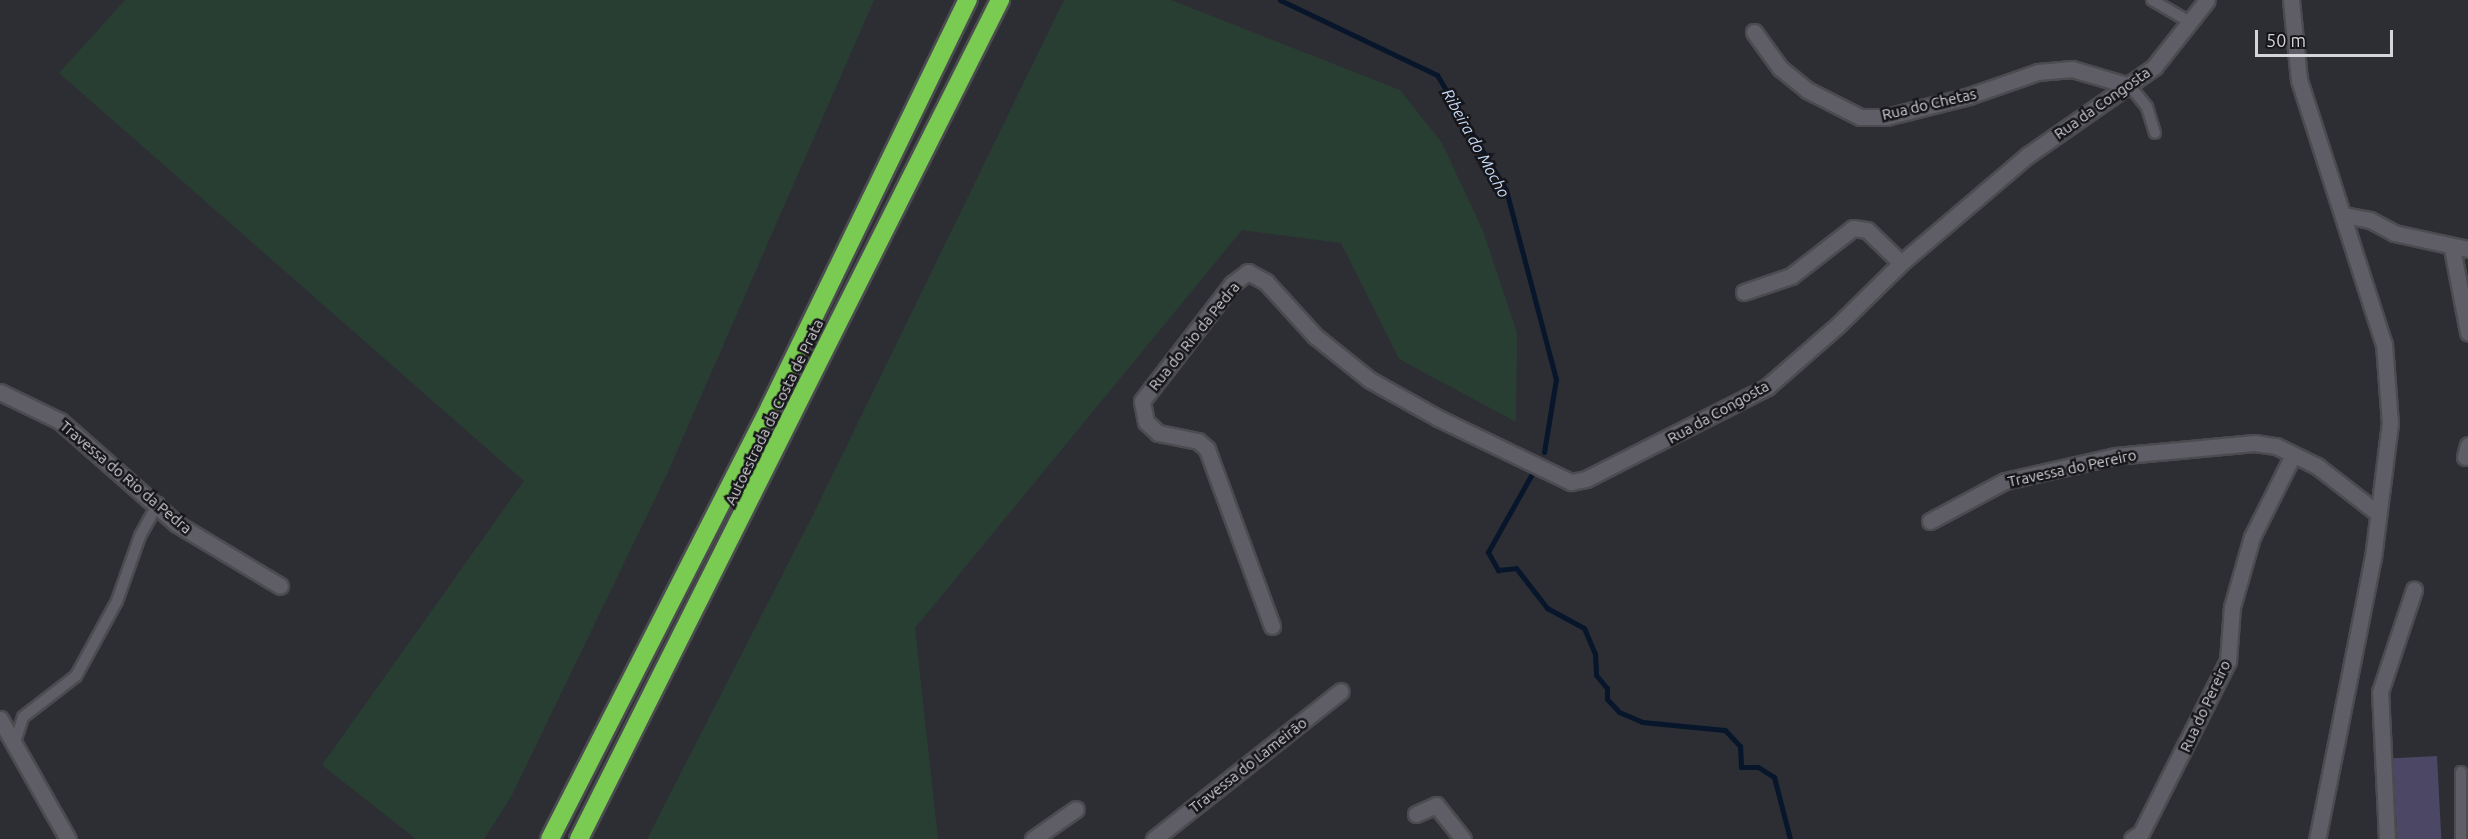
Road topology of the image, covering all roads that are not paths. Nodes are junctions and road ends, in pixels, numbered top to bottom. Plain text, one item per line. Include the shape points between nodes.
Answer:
1 (968, 0) edge
2 (1000, 0) edge
3 (2152, 0) edge
4 (2207, 0) edge
5 (2291, 0) edge
6 (2190, 22) junction
7 (1754, 32) dead end
8 (2130, 86) junction
9 (2155, 133) dead end
10 (2344, 215) junction
11 (2452, 248) junction
12 (2468, 249) edge
13 (1901, 262) junction
14 (1744, 292) dead end
15 (2468, 332) edge
16 (0, 392) edge
17 (2292, 457) junction
18 (1537, 465) joint
19 (158, 503) junction
20 (2376, 512) junction
21 (1930, 521) dead end
22 (280, 586) dead end
23 (2414, 590) dead end
24 (1272, 626) dead end
25 (1341, 691) dead end
26 (0, 719) edge
27 (14, 745) junction
28 (2461, 772) dead end
29 (1076, 809) dead end
30 (1416, 814) dead end
31 (68, 839) edge
32 (550, 839) edge
33 (579, 839) edge
34 (1033, 839) edge
35 (1154, 839) edge
36 (1462, 839) edge
37 (2132, 839) edge
38 (2317, 839) edge
39 (2387, 839) edge
40 (2461, 839) edge

1 - 32 highway, Autoestrada da Costa de Prata via 770,408
2 - 33 highway, Autoestrada da Costa de Prata
3 - 6 lane
4 - 6 street, Rua da Congosta
5 - 10 street via 2299,80
6 - 8 street, Rua da Congosta via 2154,67
7 - 8 street, Rua do Chetas via 1789,75 1807,90 1860,117 1886,117 1948,102 2038,72 2072,69
8 - 9 lane via 2147,107
8 - 13 street, Rua da Congosta via 2028,155
10 - 11 street
10 - 20 street via 2384,344 2390,423
11 - 12 street
11 - 15 street
13 - 14 street via 1867,230 1853,228 1791,276
13 - 18 street, Rua da Congosta via 1838,325 1767,387 1586,479 1571,482
16 - 19 street, Travessa do Rio da Pedra via 60,421
17 - 20 street via 2317,466
17 - 21 street, Travessa do Pereiro via 2276,446 2254,443 2115,456 2005,481
17 - 37 street, Rua do Pereiro via 2252,537 2232,607 2228,661 2141,833
18 - 24 street, Rua do Rio da Pedra via 1438,418 1370,380 1316,336 1266,282 1248,272 1232,284 1142,401 1146,422 1158,433 1198,441 1207,449
19 - 22 street, Travessa do Rio da Pedra via 177,524
19 - 27 lane via 140,536 117,601 81,668 23,717
20 - 38 street via 2373,557
23 - 39 street via 2380,692
25 - 35 street, Travessa do Lameirão
26 - 27 street
27 - 31 street
28 - 40 lane
29 - 34 street
30 - 36 street via 1436,805

